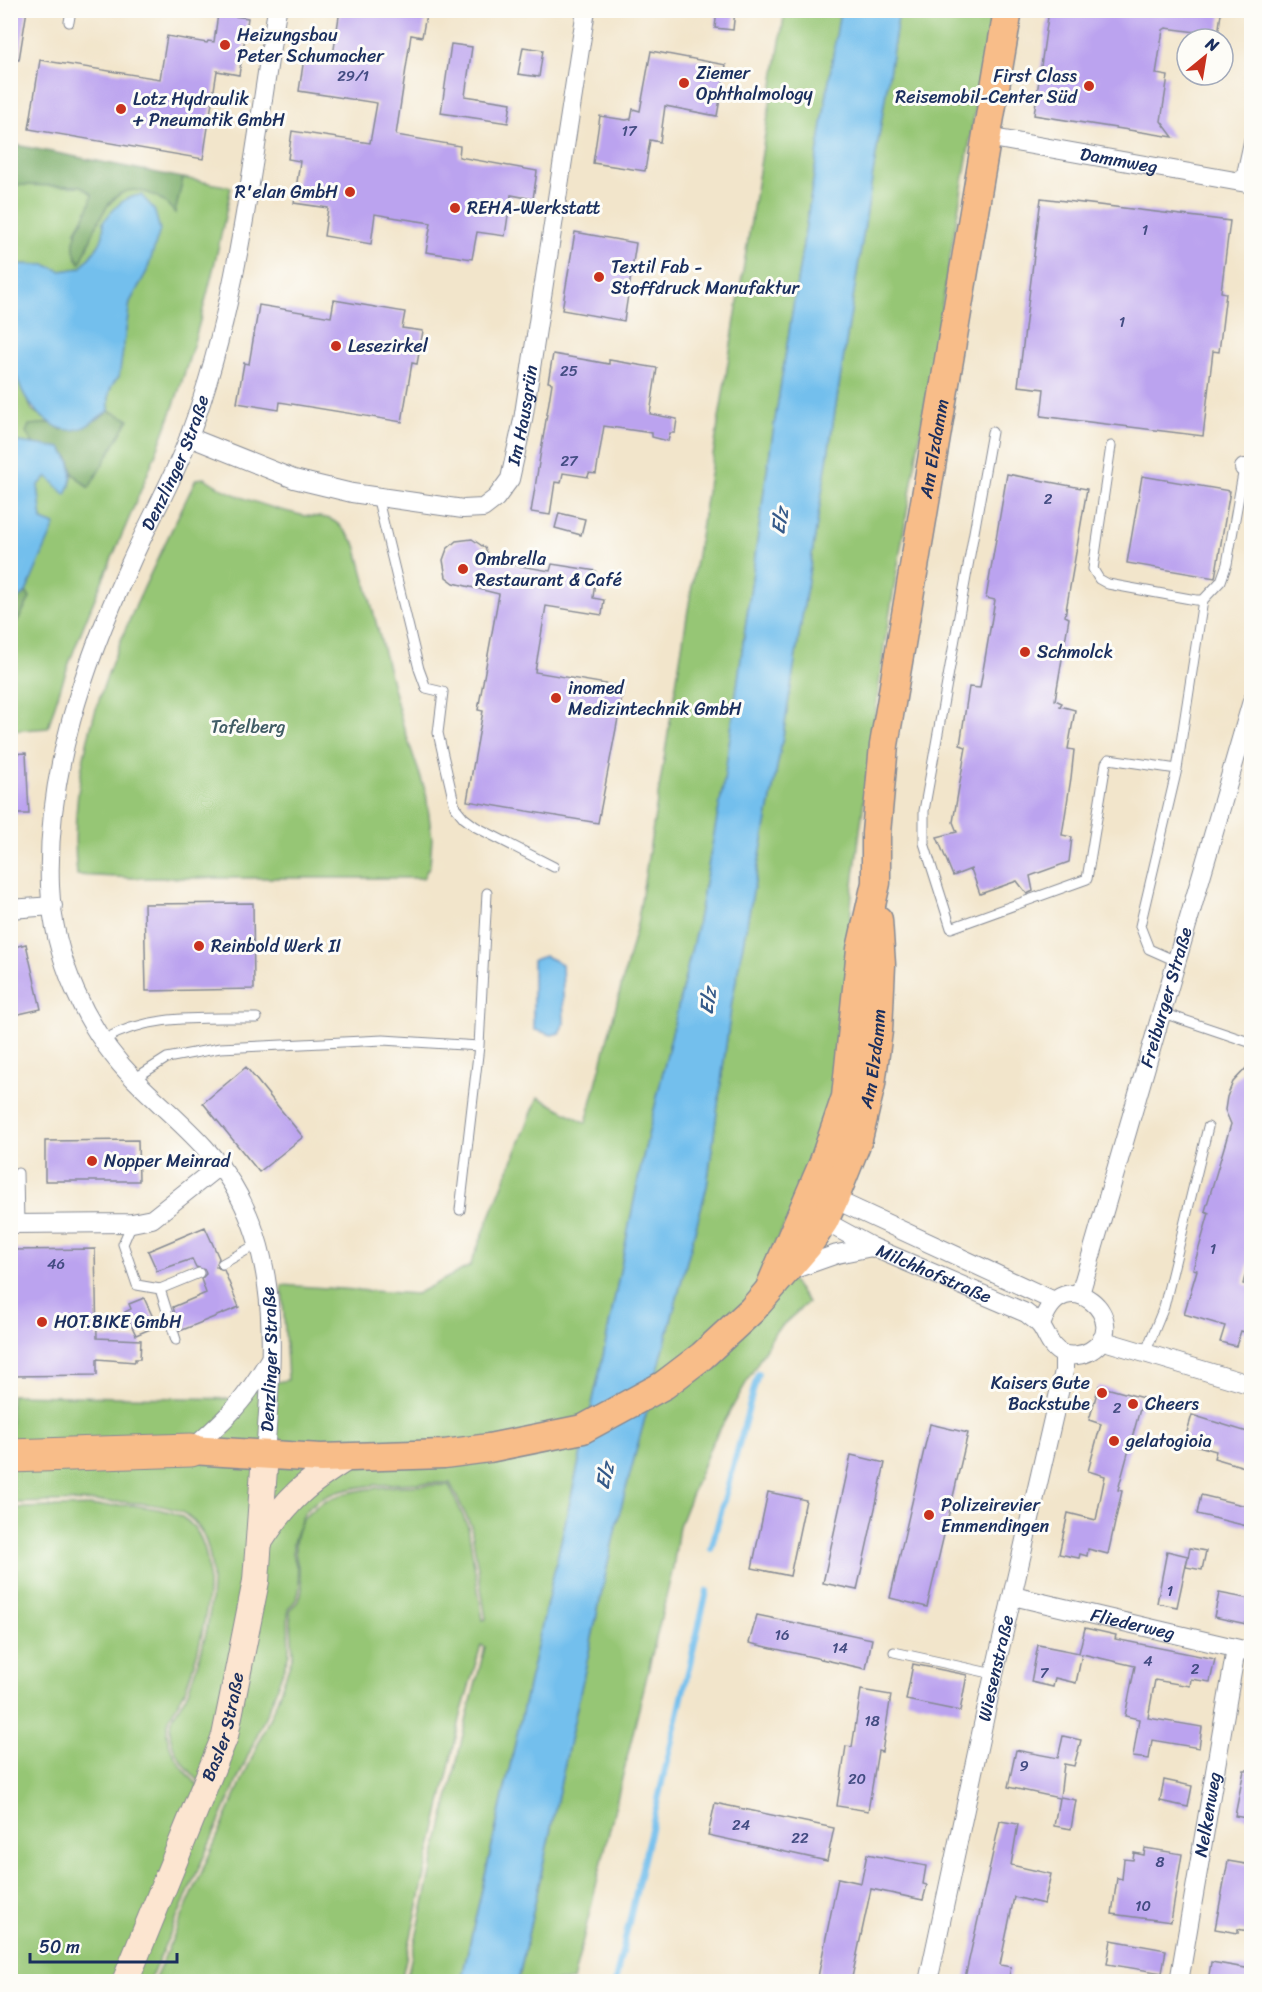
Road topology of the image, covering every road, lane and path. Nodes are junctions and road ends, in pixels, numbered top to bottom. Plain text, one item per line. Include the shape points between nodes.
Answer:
1 (71, 10) edge
2 (277, 10) edge
3 (586, 10) edge
4 (1008, 10) edge
5 (69, 22) dead end
6 (1251, 126) edge
7 (987, 137) junction
8 (1246, 183) edge
9 (992, 432) dead end
10 (189, 437) junction
11 (1111, 446) dead end
12 (1248, 469) edge
13 (377, 496) junction
14 (1203, 600) junction
15 (1251, 701) edge
16 (1177, 769) junction
17 (554, 867) dead end
18 (487, 893) dead end
19 (53, 906) junction
20 (10, 909) edge
21 (1176, 961) junction
22 (1163, 1013) junction
23 (256, 1018) dead end
24 (103, 1040) junction
25 (1251, 1043) edge
26 (479, 1046) junction
27 (134, 1079) junction
28 (1208, 1127) dead end
29 (220, 1165) junction
30 (18, 1173) dead end
31 (822, 1195) junction
32 (460, 1210) dead end
33 (132, 1223) junction
34 (15, 1224) edge
35 (259, 1243) junction
36 (872, 1247) junction
37 (222, 1264) dead end
38 (199, 1274) dead end
39 (778, 1279) junction
40 (160, 1289) junction
41 (1080, 1294) junction
42 (1054, 1301) junction
43 (1041, 1326) junction
44 (176, 1340) dead end
45 (1101, 1340) junction
46 (1146, 1352) junction
47 (1064, 1355) junction
48 (270, 1358) junction
49 (1251, 1385) edge
50 (190, 1450) junction
51 (265, 1455) junction
52 (10, 1456) edge
53 (348, 1457) junction
54 (259, 1542) junction
55 (1013, 1596) junction
56 (1244, 1651) edge
57 (894, 1652) dead end
58 (994, 1674) junction
59 (125, 1982) edge
60 (928, 1982) edge
61 (1179, 1982) edge

1 - 5 lane
2 - 10 street, Denzlinger Straße via 219,345
3 - 13 street, Im Hausgrün via 523,420 510,479 483,508 463,509
4 - 7 main road, Am Elzdamm
6 - 8 lane
7 - 8 street, Dammweg
7 - 31 main road, Am Elzdamm via 884,745 876,833 881,965 871,1084
9 - 16 lane via 924,811 924,843 951,928 1087,879 1109,759
10 - 13 street, Im Hausgrün via 294,479
10 - 19 street, Denzlinger Straße via 103,624 77,698 56,798 51,866
11 - 14 lane via 1093,569 1108,584
12 - 14 lane via 1227,564 1221,581
13 - 17 lane via 419,669 426,688 443,692 438,733 455,807 476,827
14 - 16 lane
15 - 21 street, Freiburger Straße
16 - 21 lane via 1140,926 1149,949
18 - 26 lane
19 - 20 street
19 - 24 street, Denzlinger Straße via 73,986
21 - 22 street, Freiburger Straße
22 - 25 lane
22 - 41 street, Freiburger Straße
23 - 24 lane via 157,1021 134,1025
24 - 27 street, Denzlinger Straße
26 - 27 lane via 383,1040 220,1048 167,1058
26 - 32 lane
27 - 29 street, Denzlinger Straße
28 - 46 lane via 1164,1306
29 - 33 street via 152,1218
29 - 35 street, Denzlinger Straße via 239,1196
30 - 34 lane
31 - 36 street, Milchhofstraße
31 - 39 main road, Am Elzdamm
31 - 42 street, Milchhofstraße
33 - 34 street
33 - 40 lane via 123,1244 137,1285
35 - 37 lane
35 - 48 street, Denzlinger Straße via 270,1307
36 - 39 street via 837,1254
36 - 43 street, Milchhofstraße via 1026,1313
38 - 40 lane
39 - 53 main road, Am Elzdamm via 746,1316 702,1356 664,1385 583,1429 444,1454
40 - 44 lane
41 - 42 street via 1065,1294
41 - 45 street via 1094,1301 1102,1311 1105,1322
42 - 43 street
43 - 47 street, Milchhofstraße via 1053,1347
45 - 46 street
45 - 47 street via 1085,1353
46 - 49 street
47 - 55 street, Wiesenstraße via 1064,1371
48 - 50 street via 234,1412
48 - 51 street, Denzlinger Straße
50 - 51 main road, Am Elzdamm
50 - 52 highway
51 - 53 main road, Am Elzdamm
51 - 54 street, Basler Straße
53 - 54 street via 299,1490
54 - 59 street, Basler Straße via 252,1606 225,1736
55 - 56 street, Fliederweg
55 - 58 street, Wiesenstraße
56 - 61 street, Nelkenweg
57 - 58 lane
58 - 60 street, Wiesenstraße

